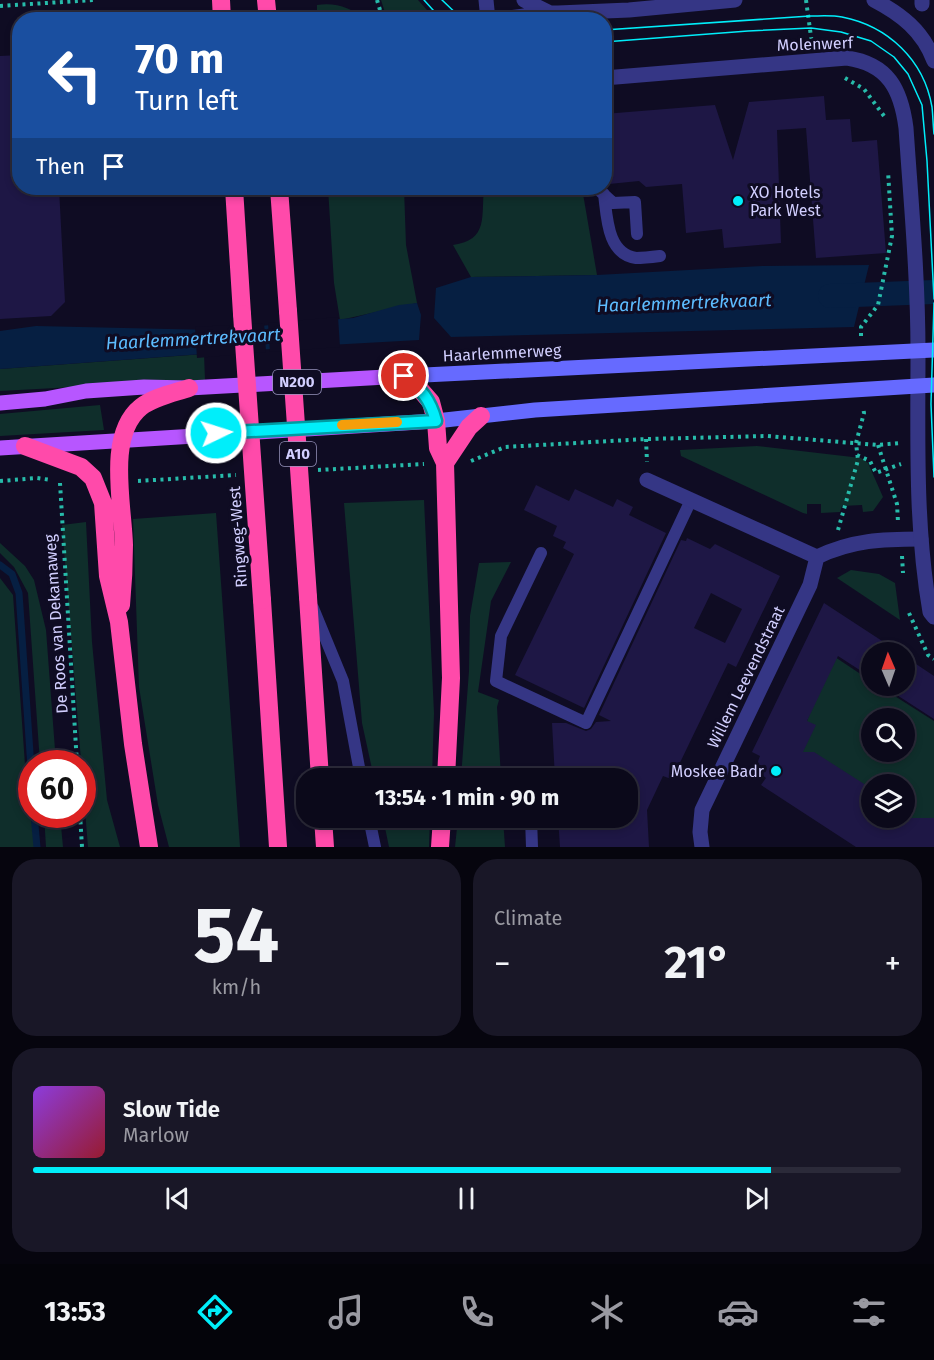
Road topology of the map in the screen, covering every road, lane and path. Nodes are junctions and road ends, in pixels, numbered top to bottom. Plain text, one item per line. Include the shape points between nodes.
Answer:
1 (93, 0) edge
2 (524, 0) edge
3 (735, 0) edge
4 (806, 0) edge
5 (874, 0) edge
6 (0, 6) edge
7 (548, 12) edge
8 (576, 12) edge
9 (933, 55) edge
10 (813, 59) junction
11 (841, 76) dead end
12 (612, 77) edge
13 (885, 117) dead end
14 (888, 164) dead end
15 (234, 195) edge
16 (280, 195) edge
17 (602, 195) edge
18 (605, 195) edge
19 (637, 234) dead end
20 (660, 256) dead end
21 (934, 350) edge
22 (918, 351) junction
23 (860, 354) junction
24 (404, 376) junction
25 (934, 385) edge
26 (917, 387) junction
27 (189, 388) junction
28 (862, 390) junction
29 (0, 403) edge
30 (481, 416) junction
31 (436, 421) junction
32 (122, 439) junction
33 (646, 439) junction
34 (856, 443) junction
35 (25, 446) junction
36 (0, 448) edge
37 (857, 455) junction
38 (916, 459) junction
39 (445, 463) junction
40 (885, 469) junction
41 (647, 480) joint
42 (0, 481) edge
43 (691, 500) junction
44 (900, 539) junction
45 (921, 539) junction
46 (833, 549) junction
47 (541, 553) dead end
48 (817, 557) junction
49 (308, 597) junction
50 (934, 617) edge
51 (119, 622) junction
52 (928, 655) dead end
53 (934, 659) edge
54 (76, 750) edge
55 (320, 768) edge
56 (360, 768) edge
57 (447, 768) edge
58 (81, 828) edge
59 (324, 828) edge
60 (371, 828) edge
61 (441, 828) edge
62 (531, 828) edge
63 (82, 847) edge
64 (149, 847) edge
65 (279, 847) edge
66 (325, 847) edge
67 (375, 847) edge
68 (440, 847) edge
69 (532, 847) edge
70 (702, 847) edge

1 - 6 path
2 - 7 street
3 - 8 street
4 - 10 path
5 - 9 street via 897,12 915,28
10 - 12 street, Molenwerf
10 - 22 street, Molenwerf via 862,60 877,68 891,79 904,110
11 - 13 path via 864,89
14 - 23 path via 892,236 878,304 861,327
15 - 65 highway, Ringweg-West, bridge
16 - 49 highway, A10, bridge
17 - 20 lane via 614,244 624,254 636,258
18 - 19 lane via 613,203 635,202
21 - 22 main road, Haarlemmerweg
22 - 23 main road, Haarlemmerweg
22 - 26 street, Molenwerf
23 - 24 main road, Haarlemmerweg / N200
24 - 27 main road, Haarlemmerweg / N200
24 - 31 highway via 430,402
25 - 26 main road
26 - 28 main road
26 - 38 street, Molenwerf
27 - 29 main road, Haarlemmerweg / N200 via 86,390
27 - 32 highway via 141,407 130,419
28 - 30 main road
28 - 34 path via 864,413
30 - 31 main road
30 - 39 highway
31 - 32 main road
31 - 39 highway via 438,448
32 - 35 main road
32 - 51 highway via 124,544
33 - 34 path via 766,436
33 - 39 path via 505,447 478,460
33 - 41 path
34 - 37 path
34 - 40 path via 878,445
35 - 36 main road
35 - 51 highway via 81,467 97,484 106,517 108,576
37 - 40 path via 870,461 876,473
37 - 46 path
38 - 40 path
38 - 45 street, Molenwerf
39 - 57 highway via 452,678
40 - 44 path via 897,504
41 - 43 street
42 - 54 path, De Roos van Dekamaweg via 37,478 60,483
43 - 47 lane via 586,723 496,681 501,636
43 - 48 street
44 - 45 street
44 - 46 street via 857,542
45 - 50 street, Molenwerf via 923,572
46 - 48 street
48 - 70 street, Willem Leevendstraat via 810,585 702,810
49 - 55 highway, A10
49 - 56 lane, A10 via 343,681
51 - 64 highway
52 - 53 path
58 - 63 path
59 - 66 highway
60 - 67 lane
61 - 68 highway
62 - 69 lane

